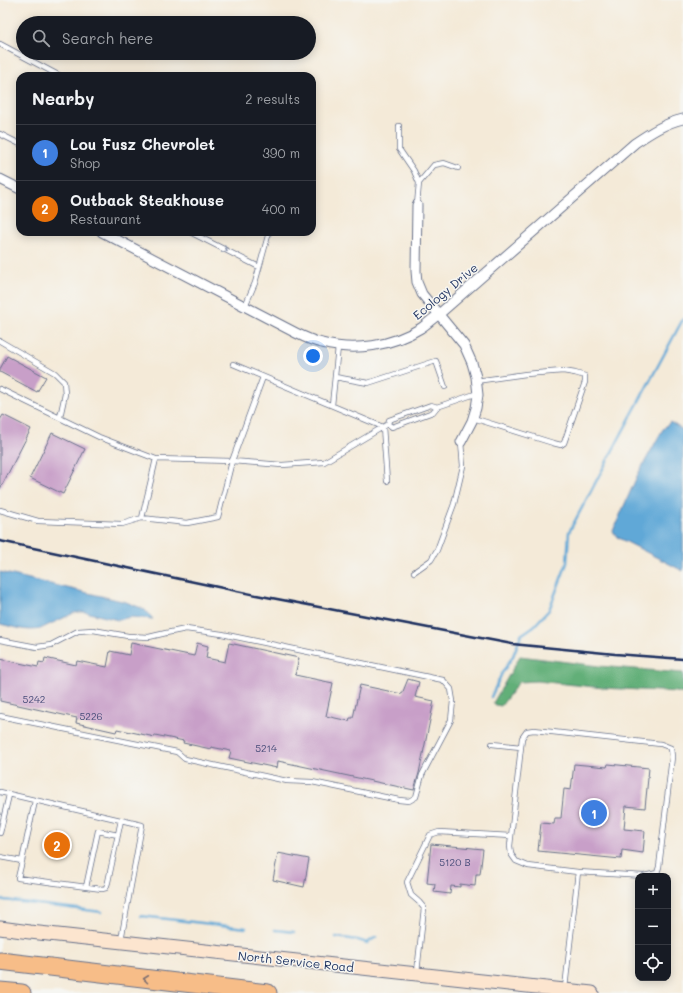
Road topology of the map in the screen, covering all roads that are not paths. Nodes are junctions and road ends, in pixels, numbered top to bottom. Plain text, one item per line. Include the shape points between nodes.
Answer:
1 (0, 44) edge
2 (16, 53) edge
3 (30, 60) edge
4 (52, 72) edge
5 (683, 119) edge
6 (400, 126) dead end
7 (0, 134) edge
8 (16, 142) edge
9 (458, 168) dead end
10 (0, 179) edge
11 (419, 183) junction
12 (16, 187) edge
13 (417, 205) joint
14 (110, 236) edge
15 (198, 236) edge
16 (268, 236) edge
17 (259, 267) junction
18 (244, 306) junction
19 (438, 314) junction
20 (0, 341) edge
21 (338, 346) junction
22 (233, 364) dead end
23 (263, 377) junction
24 (335, 377) junction
25 (476, 381) junction
26 (445, 387) dead end
27 (0, 389) edge
28 (478, 393) junction
29 (332, 406) junction
30 (437, 407) junction
31 (60, 417) junction
32 (473, 418) junction
33 (388, 424) junction
34 (383, 427) junction
35 (461, 442) joint
36 (156, 459) junction
37 (232, 461) junction
38 (387, 481) dead end
39 (0, 510) edge
40 (142, 518) junction
41 (414, 572) dead end
42 (0, 640) edge
43 (0, 716) edge
44 (492, 744) dead end
45 (521, 747) junction
46 (0, 792) edge
47 (9, 795) junction
48 (35, 801) junction
49 (121, 820) junction
50 (0, 833) edge
51 (118, 835) junction
52 (511, 836) junction
53 (0, 857) edge
54 (22, 861) junction
55 (578, 872) junction
56 (86, 887) junction
57 (0, 928) edge
58 (120, 942) junction
59 (0, 961) edge
60 (417, 974) junction
61 (565, 990) junction
62 (0, 991) edge
63 (22, 993) edge
64 (268, 993) edge
65 (592, 993) edge

1 - 2 lane
3 - 4 lane
5 - 19 street, Ecology Drive via 664,126 636,144
6 - 11 lane via 398,149 414,171
7 - 8 lane
9 - 11 lane via 444,163 434,165
10 - 12 street
11 - 13 lane
13 - 19 street via 417,282 422,294
14 - 18 street, Ecology Drive
15 -> 17 lane
16 - 17 lane
17 - 18 lane via 255,283
18 - 21 street, Ecology Drive via 296,333 322,344
19 - 21 street, Ecology Drive via 420,328 390,342 356,348
19 - 25 street via 464,345
20 - 31 lane via 64,382 65,394
21 - 24 lane
22 - 23 lane
23 - 29 lane
23 - 37 lane
24 - 26 lane via 368,383 436,361
24 - 29 lane
25 - 28 street
25 - 32 lane via 563,371 585,376 564,443 561,445
27 - 31 lane
28 - 30 lane
28 - 32 street
29 - 34 lane
30 - 33 lane via 431,405 389,420
30 - 33 lane via 433,412 392,427
31 - 36 lane via 99,437
32 - 35 street
33 - 34 lane
34 - 37 lane via 324,462 282,465
34 - 38 lane
35 - 41 lane via 463,466 454,504 437,550 431,560
36 - 37 lane
36 - 40 lane
37 - 40 lane via 218,517 188,523
39 - 40 lane via 38,521 122,524
42 - 43 lane via 37,647 52,645 78,631 94,630 148,637 186,629 222,634 443,680 451,689 453,700 451,720 422,775 416,797 409,801 312,782 287,781 185,759 177,752
44 - 45 lane
45 - 52 lane
45 - 55 lane via 522,738 527,731 534,730 661,744 671,748 657,873 644,876
46 - 47 lane
47 - 48 lane
47 - 50 lane
48 - 49 lane
48 - 54 lane
49 - 51 lane
49 - 58 lane via 142,825
51 - 56 lane via 106,888 102,890
51 - 56 lane via 98,831
52 - 55 lane via 511,854 516,861 528,866
52 - 60 lane via 439,832 430,835 407,882 411,895 424,908
53 - 54 lane
54 - 56 lane via 18,878
55 - 61 lane
57 - 58 street, North Service Road
58 - 60 street, North Service Road
64 -> 59 highway
60 - 61 street, North Service Road
61 - 65 street, North Service Road
62 - 63 highway

